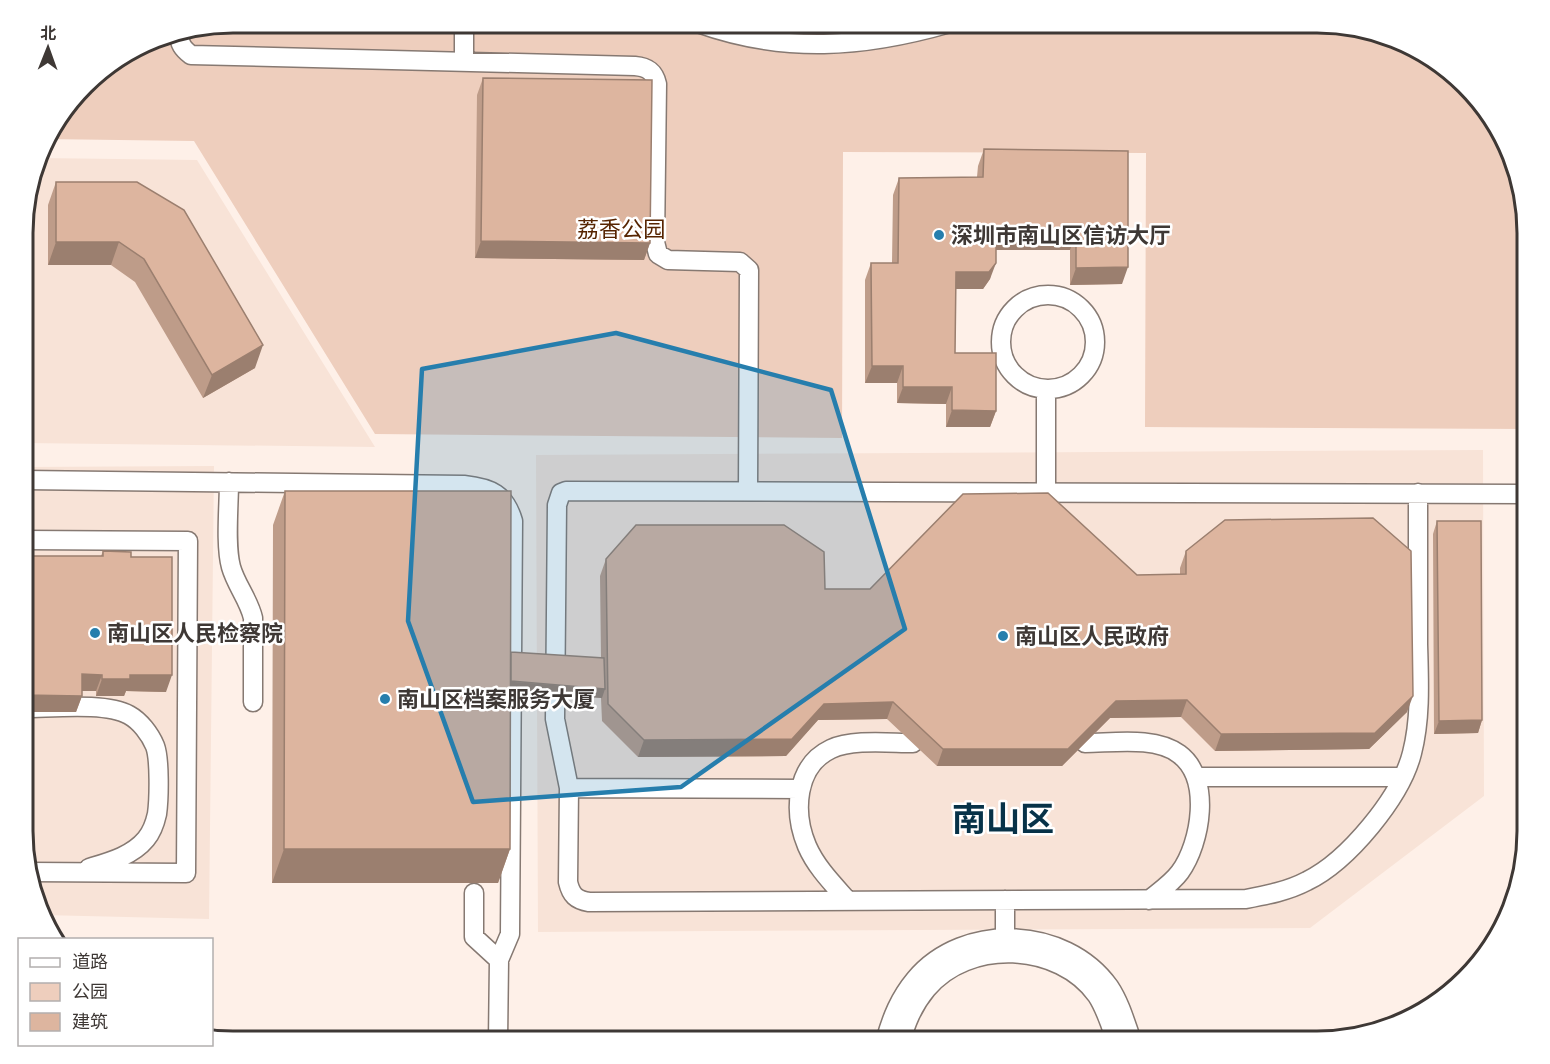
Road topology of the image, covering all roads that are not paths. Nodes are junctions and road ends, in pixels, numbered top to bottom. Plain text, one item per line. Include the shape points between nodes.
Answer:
1 (464, 33) edge
2 (728, 33) edge
3 (915, 33) edge
4 (180, 41) edge
5 (464, 61) junction
6 (1046, 390) junction
7 (33, 480) edge
8 (229, 482) junction
9 (748, 490) junction
10 (1046, 492) junction
11 (1418, 494) junction
12 (1517, 494) edge
13 (33, 540) edge
14 (253, 702) dead end
15 (33, 708) edge
16 (913, 743) edge
17 (1085, 743) edge
18 (1196, 777) junction
19 (1403, 777) junction
20 (569, 788) junction
21 (800, 789) junction
22 (73, 872) junction
23 (38, 873) edge
24 (474, 893) edge
25 (1005, 900) junction
26 (1149, 900) junction
27 (848, 901) junction
28 (1005, 945) junction
29 (499, 960) junction
30 (498, 1031) edge
31 (896, 1031) edge
32 (1121, 1031) edge

1 - 5 lane
2 - 3 lane via 808,45 857,43
4 - 5 lane via 191,55
5 - 9 lane via 635,66 652,72 657,84 658,254 668,260 740,262 749,270
6 - 6 lane via 1064,387 1080,377 1095,349 1090,321 1080,308 1058,296 1028,299 1006,321 1001,338 1007,366 1018,379
6 - 10 lane
7 - 8 lane
8 - 14 lane via 230,561 253,618
8 - 29 lane via 464,485 494,492 510,509 510,934
9 - 10 lane
9 - 20 lane via 561,493 557,505 555,719
10 - 11 lane
11 - 12 lane
11 - 19 lane via 1419,711 1412,755
13 - 22 lane via 188,541 186,873
15 - 22 lane via 119,710 141,724 155,746 157,814 146,839 121,857
16 - 21 lane via 851,743 831,748 815,760
17 - 18 lane via 1164,746 1178,753
18 - 19 lane
18 - 26 lane via 1199,812 1190,852 1180,872
19 - 26 lane via 1359,840 1330,867 1307,881 1246,899
20 - 21 lane
20 - 27 lane via 568,882 573,896 580,901
21 - 27 lane via 801,825 807,845 827,878
22 - 23 lane
24 - 29 lane via 474,936
25 - 26 lane
25 - 27 lane
25 - 28 lane
28 - 31 street via 971,951 948,962 922,983 901,1014
28 - 32 street via 1060,956 1082,969 1103,991
29 - 30 lane

